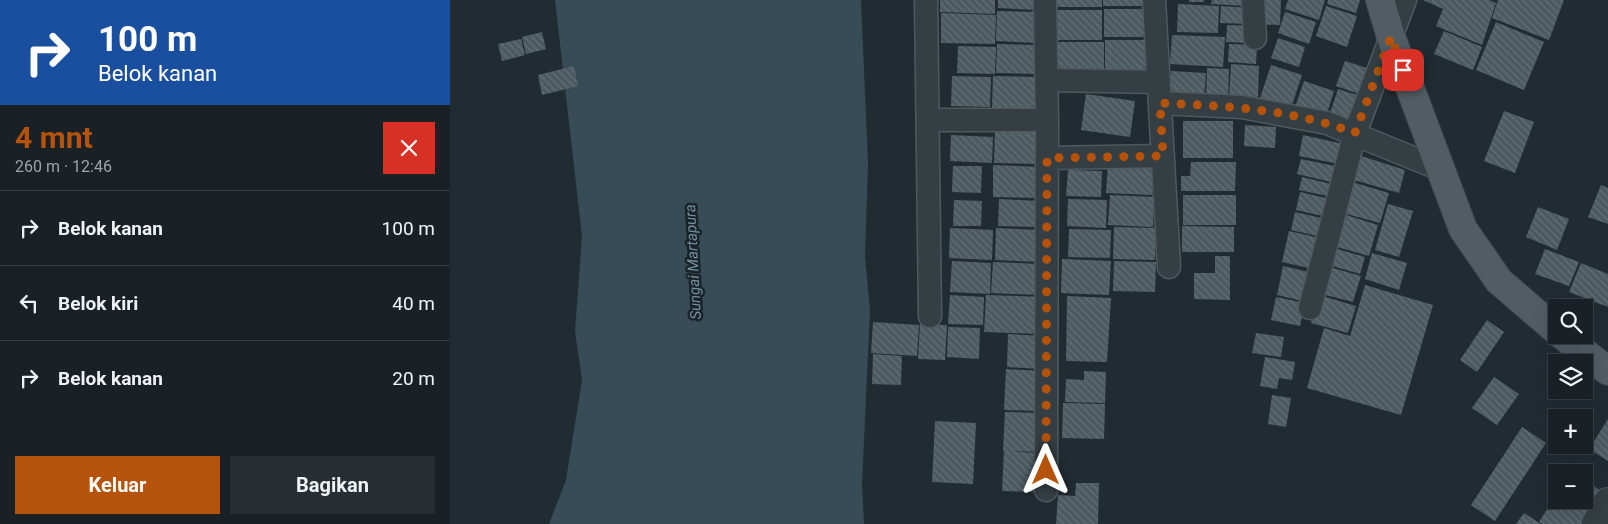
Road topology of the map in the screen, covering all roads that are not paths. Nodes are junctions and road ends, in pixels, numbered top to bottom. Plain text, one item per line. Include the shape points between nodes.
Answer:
1 (926, 0) edge
2 (1045, 0) edge
3 (1154, 0) edge
4 (1253, 0) edge
5 (1380, 0) edge
6 (1405, 0) edge
7 (1391, 37) junction
8 (1255, 38) dead end
9 (1047, 80) junction
10 (1159, 92) junction
11 (928, 120) junction
12 (1048, 120) junction
13 (1355, 133) junction
14 (1163, 156) junction
15 (1047, 158) junction
16 (1440, 169) junction
17 (1169, 268) dead end
18 (1310, 308) dead end
19 (930, 316) dead end
20 (1548, 323) edge
21 (1574, 344) edge
22 (1608, 371) edge
23 (1046, 490) dead end
24 (1608, 502) edge
25 (1596, 524) edge

1 - 11 street
2 - 9 street
3 - 10 street
4 - 8 street
5 - 7 main road
6 - 7 street
7 - 13 street
7 - 16 main road
9 - 10 street
9 - 12 street
10 - 13 street via 1328,123
10 - 14 street
11 - 12 street
11 - 19 street
12 - 15 street
13 - 16 street
13 - 18 street
14 - 15 street
14 - 17 street
15 - 23 street
16 - 20 main road via 1463,229 1480,255 1505,287
21 - 22 main road
24 - 25 street

